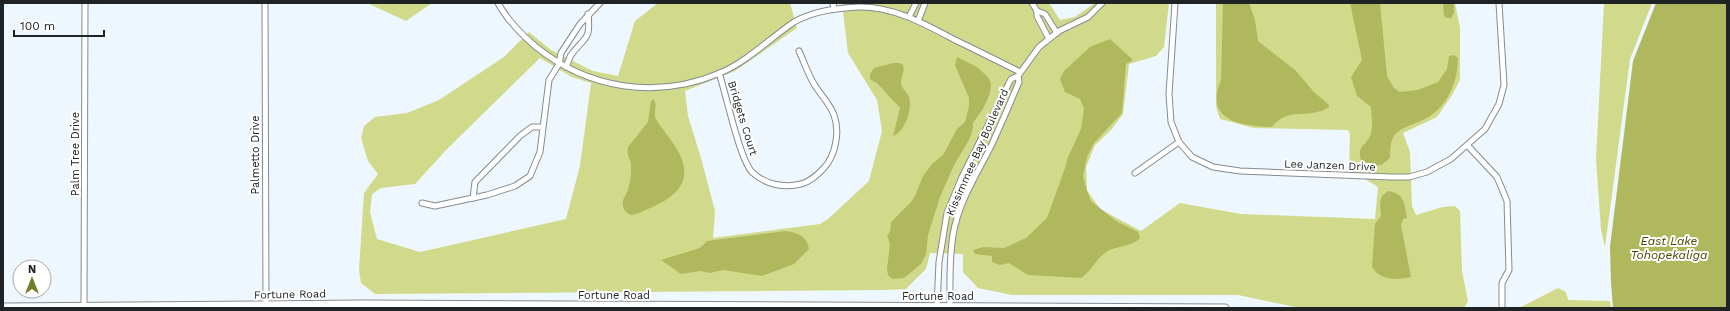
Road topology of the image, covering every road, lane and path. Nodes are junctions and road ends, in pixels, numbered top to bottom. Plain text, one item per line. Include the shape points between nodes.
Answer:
1 (85, 3) edge
2 (265, 3) edge
3 (498, 3) edge
4 (600, 3) edge
5 (833, 3) edge
6 (916, 3) edge
7 (925, 3) edge
8 (1032, 3) edge
9 (1102, 3) edge
10 (1175, 3) edge
11 (1499, 3) edge
12 (834, 9) junction
13 (1037, 11) junction
14 (588, 14) junction
15 (909, 17) junction
16 (918, 21) junction
17 (1057, 33) junction
18 (1049, 39) junction
19 (799, 51) dead end
20 (560, 64) junction
21 (566, 66) junction
22 (719, 73) junction
23 (1019, 74) junction
24 (542, 127) junction
25 (1179, 142) junction
26 (1468, 146) junction
27 (971, 159) junction
28 (982, 163) junction
29 (1135, 173) dead end
30 (473, 198) junction
31 (422, 203) dead end
32 (939, 263) junction
33 (950, 263) junction
34 (266, 306) junction
35 (362, 306) edge
36 (3, 307) edge
37 (74, 307) edge
38 (87, 307) edge
39 (173, 307) edge
40 (938, 308) edge
41 (950, 308) edge
42 (1225, 308) edge
43 (1502, 308) edge

1 - 38 street, Palm Tree Drive
2 - 34 street, Palmetto Drive
3 - 20 street via 505,16 524,36
4 - 14 street
5 - 12 street
6 - 15 street
7 - 16 street
8 - 13 street
9 - 17 street via 1088,17
10 - 25 street, Lee Janzen Drive via 1169,94 1171,122
11 - 26 street, Lee Janzen Drive via 1504,86 1499,104 1485,129
12 - 15 street via 860,7 887,10
12 - 22 street via 795,22 760,49
13 - 17 street via 1045,14
13 - 18 street
14 - 20 street via 561,53
14 - 21 street via 587,36 570,56
15 - 16 street
16 - 23 street
17 - 18 street
18 - 23 street via 1039,47
19 - 22 street, Bridgets Court via 814,84 834,114 837,131 828,164 805,183 788,187 768,182 752,173 742,156
20 - 21 street
20 - 24 street via 549,80
21 - 22 street via 591,79 641,88 665,88
23 - 27 street, Kissimmee Bay Boulevard via 1011,79
23 - 28 street, Kissimmee Bay Boulevard via 1019,82
24 - 30 street via 532,127 520,136 475,182
24 - 30 street via 540,152 530,176 515,186
25 - 26 street, Lee Janzen Drive via 1192,157 1213,167 1240,171 1391,177 1409,177 1427,172
25 - 29 street
26 - 43 street via 1497,177 1506,201 1509,270 1502,284
27 - 28 street
27 - 32 street, Kissimmee Bay Boulevard via 947,213
28 - 33 street, Kissimmee Bay Boulevard via 957,218
30 - 31 street via 435,206
32 - 33 street
32 - 40 street, Kissimmee Bay Boulevard
33 - 41 street, Kissimmee Bay Boulevard
34 - 35 street, Fortune Road
34 - 39 street, Fortune Road
35 - 40 street, Fortune Road
36 - 37 street, Fortune Road
37 - 38 street, Fortune Road
38 - 39 street, Fortune Road
40 - 41 street, Fortune Road
41 - 42 street, Fortune Road

